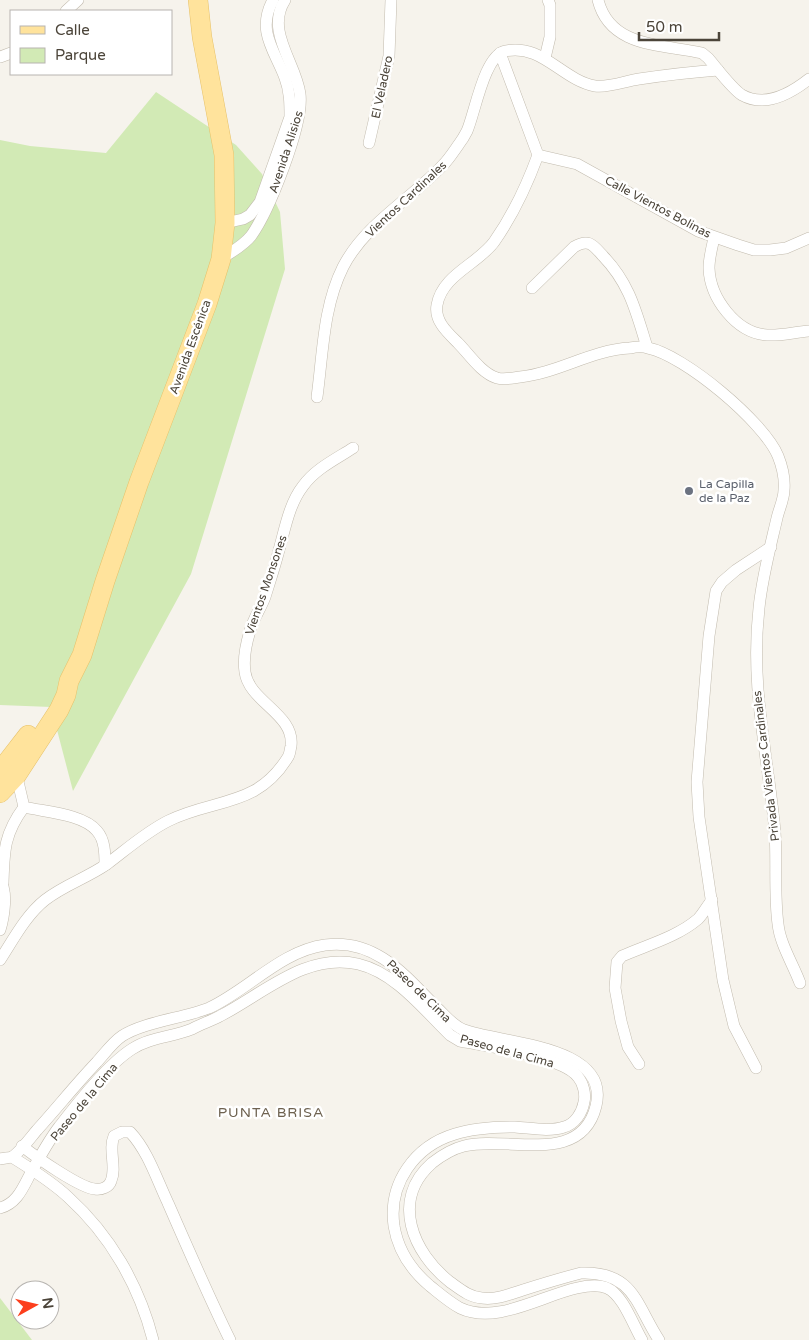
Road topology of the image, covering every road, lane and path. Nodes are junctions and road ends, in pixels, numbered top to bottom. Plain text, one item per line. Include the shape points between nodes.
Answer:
1 (78, 0) edge
2 (198, 0) edge
3 (274, 0) edge
4 (285, 0) edge
5 (391, 0) edge
6 (548, 0) edge
7 (598, 0) edge
8 (67, 10) edge
9 (500, 53) junction
10 (545, 58) junction
11 (718, 70) junction
12 (809, 79) edge
13 (370, 143) dead end
14 (538, 155) junction
15 (225, 224) junction
16 (714, 238) junction
17 (809, 238) edge
18 (221, 259) junction
19 (532, 288) dead end
20 (809, 330) edge
21 (647, 347) junction
22 (317, 396) dead end
23 (353, 448) dead end
24 (771, 547) junction
25 (69, 681) junction
26 (8, 774) edge
27 (0, 793) edge
28 (24, 807) junction
29 (105, 865) junction
30 (1, 882) edge
31 (712, 900) junction
32 (0, 930) edge
33 (0, 960) edge
34 (800, 983) dead end
35 (639, 1064) dead end
36 (756, 1068) dead end
37 (447, 1137) junction
38 (22, 1146) junction
39 (452, 1150) junction
40 (12, 1156) junction
41 (0, 1159) edge
42 (39, 1159) junction
43 (32, 1170) junction
44 (0, 1208) edge
45 (418, 1245) junction
46 (403, 1254) junction
47 (612, 1276) junction
48 (606, 1287) junction
49 (153, 1340) edge
50 (230, 1340) edge
51 (642, 1340) edge
52 (659, 1340) edge

1 - 8 street
2 - 15 main road, Avenida Escénica via 224,155
3 - 15 street, Avenida Alisios via 267,13 267,34 285,78 290,118 260,202 250,215
4 - 18 street, Avenida Alisios via 279,19 279,33 298,81 300,114 268,208 250,236
5 - 13 street, El Veladero via 390,56
6 - 10 street via 550,37
7 - 11 street via 609,23 626,37 702,53
9 - 10 street via 517,50
9 - 14 street
9 - 22 street, Vientos Cardinales via 492,61 483,80 466,133 445,164 380,220 343,267 328,306
10 - 11 street via 566,73 595,86 673,73
11 - 12 street via 741,94 751,99 780,97
14 - 16 street, Calle Vientos Bolinas via 577,164
14 - 21 street via 528,182 493,243 447,285 436,306 439,321 489,374 502,378 526,377 612,349
15 - 18 main road, Avenida Escénica
16 - 17 street, Calle Vientos Bolinas via 754,250 770,250 786,248
16 - 20 street via 710,280 731,317 754,333 767,335
18 - 25 main road, Avenida Escénica via 197,331 138,482 82,655
19 - 21 street via 574,247 581,242 588,243 618,272 630,295
21 - 24 street, Privada Vientos Cardinales via 695,372 755,423 771,443 782,470 785,489
23 - 29 street, Vientos Monsones via 318,471 303,486 292,506 264,600 246,645 248,683 279,716 289,732 290,755 262,786 248,795 167,821
24 - 31 street via 722,582 716,591 712,609 698,782 699,817
24 - 34 street, Privada Vientos Cardinales via 759,607 758,704 775,832 778,926
25 - 26 main road, Avenida Escénica via 16,753
25 - 26 main road, Avenida Escénica via 59,710
26 - 27 main road, Avenida Escénica
26 - 28 street
28 - 29 street via 68,816 98,832 105,849
28 - 30 street via 7,837
29 - 33 street via 44,901 31,914
30 - 32 street via 4,917
31 - 35 street via 692,924 622,956 617,962 615,988 621,1021 628,1047
31 - 36 street via 723,980 734,1026
37 - 39 street
37 - 42 street, Paseo de la Cima via 478,1129 564,1127 581,1114 585,1100 583,1085 578,1076 567,1068 548,1060 460,1041 400,987 371,967 339,963 301,970 271,984 221,1016 189,1030 153,1039 132,1050 108,1070 58,1128
37 - 46 street, Paseo de la Cima via 414,1159 398,1186 393,1211
38 - 39 street, Paseo de Cima via 123,1035 210,1007 308,948 342,944 361,947 394,964 458,1028 555,1052 578,1062 593,1076 597,1088 595,1110 580,1135 546,1144 474,1144
38 - 40 street, Paseo de Cima
38 - 42 street
39 - 45 street, Paseo de Cima via 431,1164 413,1188 409,1206
40 - 41 street
40 - 43 street
42 - 43 street, Paseo de la Cima
42 - 50 street via 82,1185 94,1190 103,1189 112,1178 110,1144 114,1136 130,1132 151,1166
43 - 44 street, Paseo de la Cima via 22,1192
43 - 49 street via 68,1196 96,1225 121,1262 142,1304
45 - 46 street
45 - 47 street, Paseo de Cima via 438,1272 465,1293 479,1298 497,1298 581,1273
46 - 48 street, Paseo de la Cima via 417,1275 446,1300 462,1309 483,1314 503,1312 567,1290
47 - 48 street
47 - 52 street via 636,1297
48 - 51 street via 616,1295

